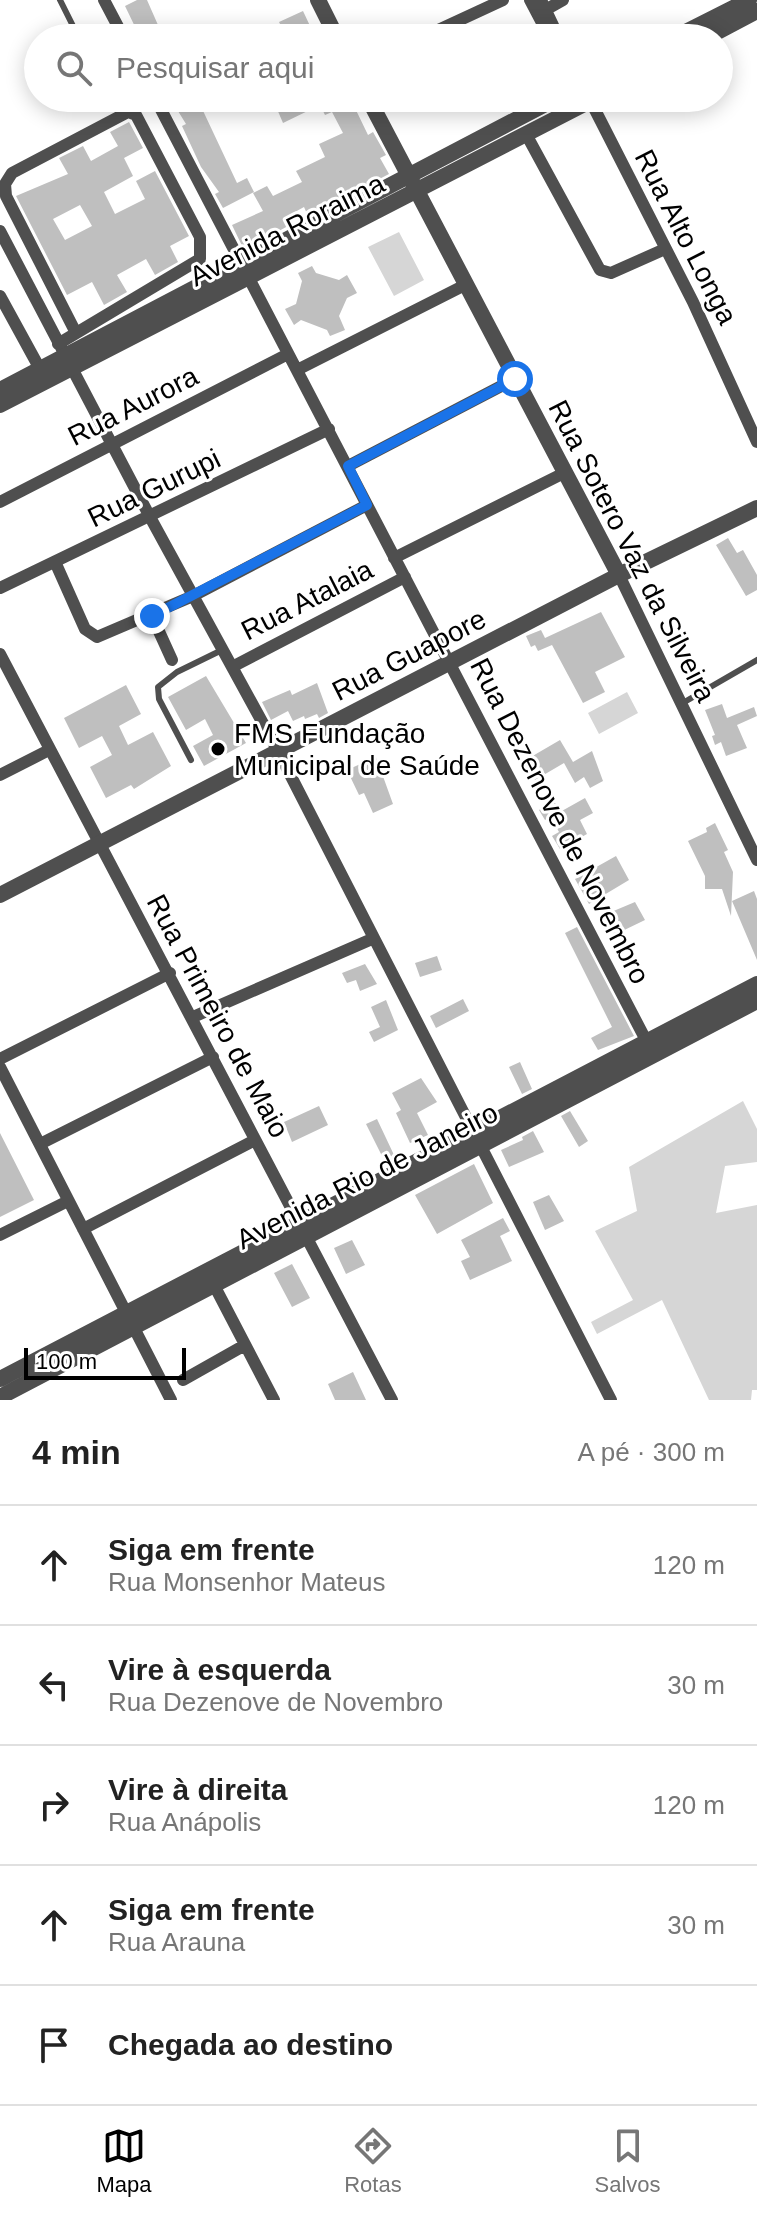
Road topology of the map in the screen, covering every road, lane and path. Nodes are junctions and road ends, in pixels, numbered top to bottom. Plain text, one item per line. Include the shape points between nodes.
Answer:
1 (60, 0) edge
2 (104, 0) edge
3 (318, 0) edge
4 (503, 0) edge
5 (530, 0) edge
6 (563, 0) edge
7 (749, 0) edge
8 (541, 8) edge
9 (757, 11) edge
10 (72, 24) edge
11 (117, 24) edge
12 (330, 24) edge
13 (451, 24) edge
14 (702, 24) edge
15 (732, 24) edge
16 (162, 112) edge
17 (375, 112) edge
18 (533, 112) edge
19 (567, 112) edge
20 (597, 112) edge
21 (526, 134) junction
22 (412, 184) junction
23 (0, 231) edge
24 (665, 249) junction
25 (242, 262) junction
26 (250, 278) junction
27 (465, 285) junction
28 (0, 296) edge
29 (76, 333) junction
30 (288, 354) junction
31 (65, 356) junction
32 (40, 369) junction
33 (297, 370) junction
34 (515, 379) junction
35 (0, 390) edge
36 (0, 405) edge
37 (329, 429) junction
38 (757, 442) edge
39 (112, 444) junction
40 (348, 466) junction
41 (564, 473) junction
42 (0, 502) edge
43 (367, 505) junction
44 (757, 508) edge
45 (150, 517) junction
46 (394, 558) junction
47 (56, 564) junction
48 (619, 575) junction
49 (405, 577) junction
50 (0, 588) edge
51 (193, 596) junction
52 (152, 616) junction
53 (222, 650) junction
54 (172, 660) dead end
55 (757, 660) edge
56 (2, 661) edge
57 (451, 664) junction
58 (232, 667) junction
59 (681, 704) junction
60 (49, 750) junction
61 (278, 751) junction
62 (191, 760) dead end
63 (0, 775) edge
64 (100, 844) junction
65 (757, 860) edge
66 (0, 895) edge
67 (372, 939) junction
68 (170, 973) junction
69 (757, 984) edge
70 (757, 1001) edge
71 (193, 1017) junction
72 (650, 1049) junction
73 (213, 1057) junction
74 (0, 1059) edge
75 (0, 1067) edge
76 (255, 1140) junction
77 (477, 1140) junction
78 (40, 1144) junction
79 (68, 1201) junction
80 (304, 1228) junction
81 (83, 1229) junction
82 (0, 1235) edge
83 (214, 1285) junction
84 (129, 1321) junction
85 (245, 1345) junction
86 (0, 1379) edge
87 (183, 1380) dead end
88 (0, 1397) edge
89 (171, 1400) edge
90 (274, 1400) edge
91 (392, 1400) edge
92 (611, 1400) edge

1 - 10 lane
2 - 11 street
3 - 12 street
4 - 13 street
5 - 8 street
6 - 8 street
7 - 14 street
9 - 15 street
16 - 25 street, Rua Dezenove de Novembro
17 - 22 street, Rua Sotero Vaz da Silveira
18 - 22 street, Avenida Roraima
19 - 21 street, Avenida Roraima
20 - 24 street, Rua Alto Longa
21 - 22 street, Avenida Roraima
21 - 24 street via 600,270 611,273
22 - 25 street, Avenida Roraima
22 - 26 street, Avenida Roraima
22 - 27 street, Rua Sotero Vaz da Silveira
23 - 31 street
24 - 38 street, Rua Alto Longa
25 - 26 street, Rua Dezenove de Novembro
25 - 31 street, Avenida Roraima
26 - 30 street, Rua Dezenove de Novembro
26 - 31 street, Avenida Roraima
27 - 33 street
27 - 34 street, Rua Sotero Vaz da Silveira
28 - 32 street
29 - 29 street via 198,263 201,253 200,237 136,115 128,112 12,173 5,184 6,196
29 - 31 street
30 - 33 street, Rua Dezenove de Novembro
30 - 39 street, Rua Aurora
31 - 32 street, Avenida Roraima
31 - 36 street, Avenida Roraima
31 - 39 street
32 - 35 street, Avenida Roraima
33 - 37 street, Rua Dezenove de Novembro
34 - 40 street
34 - 41 street, Rua Sotero Vaz da Silveira
37 - 40 street, Rua Dezenove de Novembro
37 - 45 street, Rua Gurupi
39 - 42 street, Rua Aurora
39 - 45 street
40 - 43 street, Rua Dezenove de Novembro
41 - 46 street
41 - 48 street, Rua Sotero Vaz da Silveira
43 - 46 street, Rua Dezenove de Novembro
43 - 51 street
44 - 48 street, Rua Guapore
45 - 47 street, Rua Gurupi
45 - 51 street
46 - 49 street, Rua Dezenove de Novembro
47 - 50 street, Rua Gurupi
47 - 52 street via 90,635 104,636
48 - 57 street, Rua Guapore
48 - 59 street, Rua Sotero Vaz da Silveira
49 - 57 street, Rua Dezenove de Novembro
49 - 58 street, Rua Atalaia
51 - 52 street
51 - 53 street
52 - 54 street
53 - 58 street
53 - 62 lane via 158,687 159,699
55 - 59 lane
56 - 60 street, Rua Primeiro de Maio
57 - 61 street, Rua Guapore
57 - 72 street, Rua Dezenove de Novembro
58 - 61 street
59 - 65 street, Rua Sotero Vaz da Silveira
60 - 63 street
60 - 64 street, Rua Primeiro de Maio
61 - 64 street, Rua Guapore
61 - 67 street
64 - 66 street, Rua Guapore
64 - 68 street, Rua Primeiro de Maio
67 - 71 street
67 - 77 street
68 - 71 street, Rua Primeiro de Maio
68 - 74 street
69 - 72 street, Avenida Rio de Janeiro
70 - 72 street, Avenida Rio de Janeiro
71 - 73 street, Rua Primeiro de Maio
72 - 77 street, Avenida Rio de Janeiro
73 - 76 street, Rua Primeiro de Maio
73 - 78 street
75 - 78 street
76 - 80 street, Rua Primeiro de Maio
76 - 81 street
77 - 80 street, Avenida Rio de Janeiro
77 - 92 street
78 - 79 street
79 - 81 street
79 - 82 street
80 - 83 street, Avenida Rio de Janeiro
80 - 84 street, Avenida Rio de Janeiro
80 - 91 street, Rua Primeiro de Maio
81 - 84 street
83 - 84 street, Avenida Rio de Janeiro
83 - 85 street
84 - 86 street, Avenida Rio de Janeiro
84 - 88 street, Avenida Rio de Janeiro
84 - 89 street
85 - 87 street
85 - 90 street

